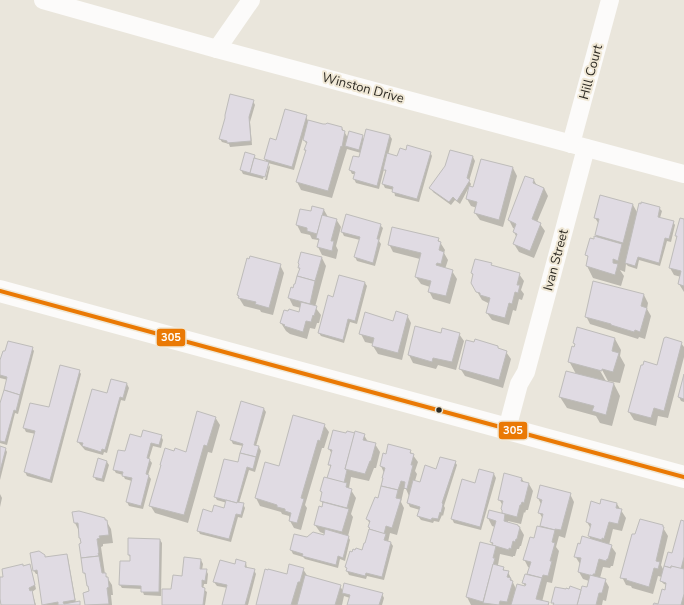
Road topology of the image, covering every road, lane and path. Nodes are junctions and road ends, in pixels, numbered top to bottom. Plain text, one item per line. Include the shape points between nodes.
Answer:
1 (43, 0) edge
2 (251, 0) edge
3 (610, 0) edge
4 (217, 49) junction
5 (579, 146) junction
6 (684, 174) edge
7 (0, 291) edge
8 (512, 430) junction
9 (684, 477) edge

1 - 4 street, Winston Drive
2 - 4 street
3 - 5 street, Hill Court
4 - 5 street, Winston Drive
5 - 6 street, Winston Drive
5 - 8 street, Ivan Street via 526,372 519,384
7 - 8 main road
8 - 9 main road

